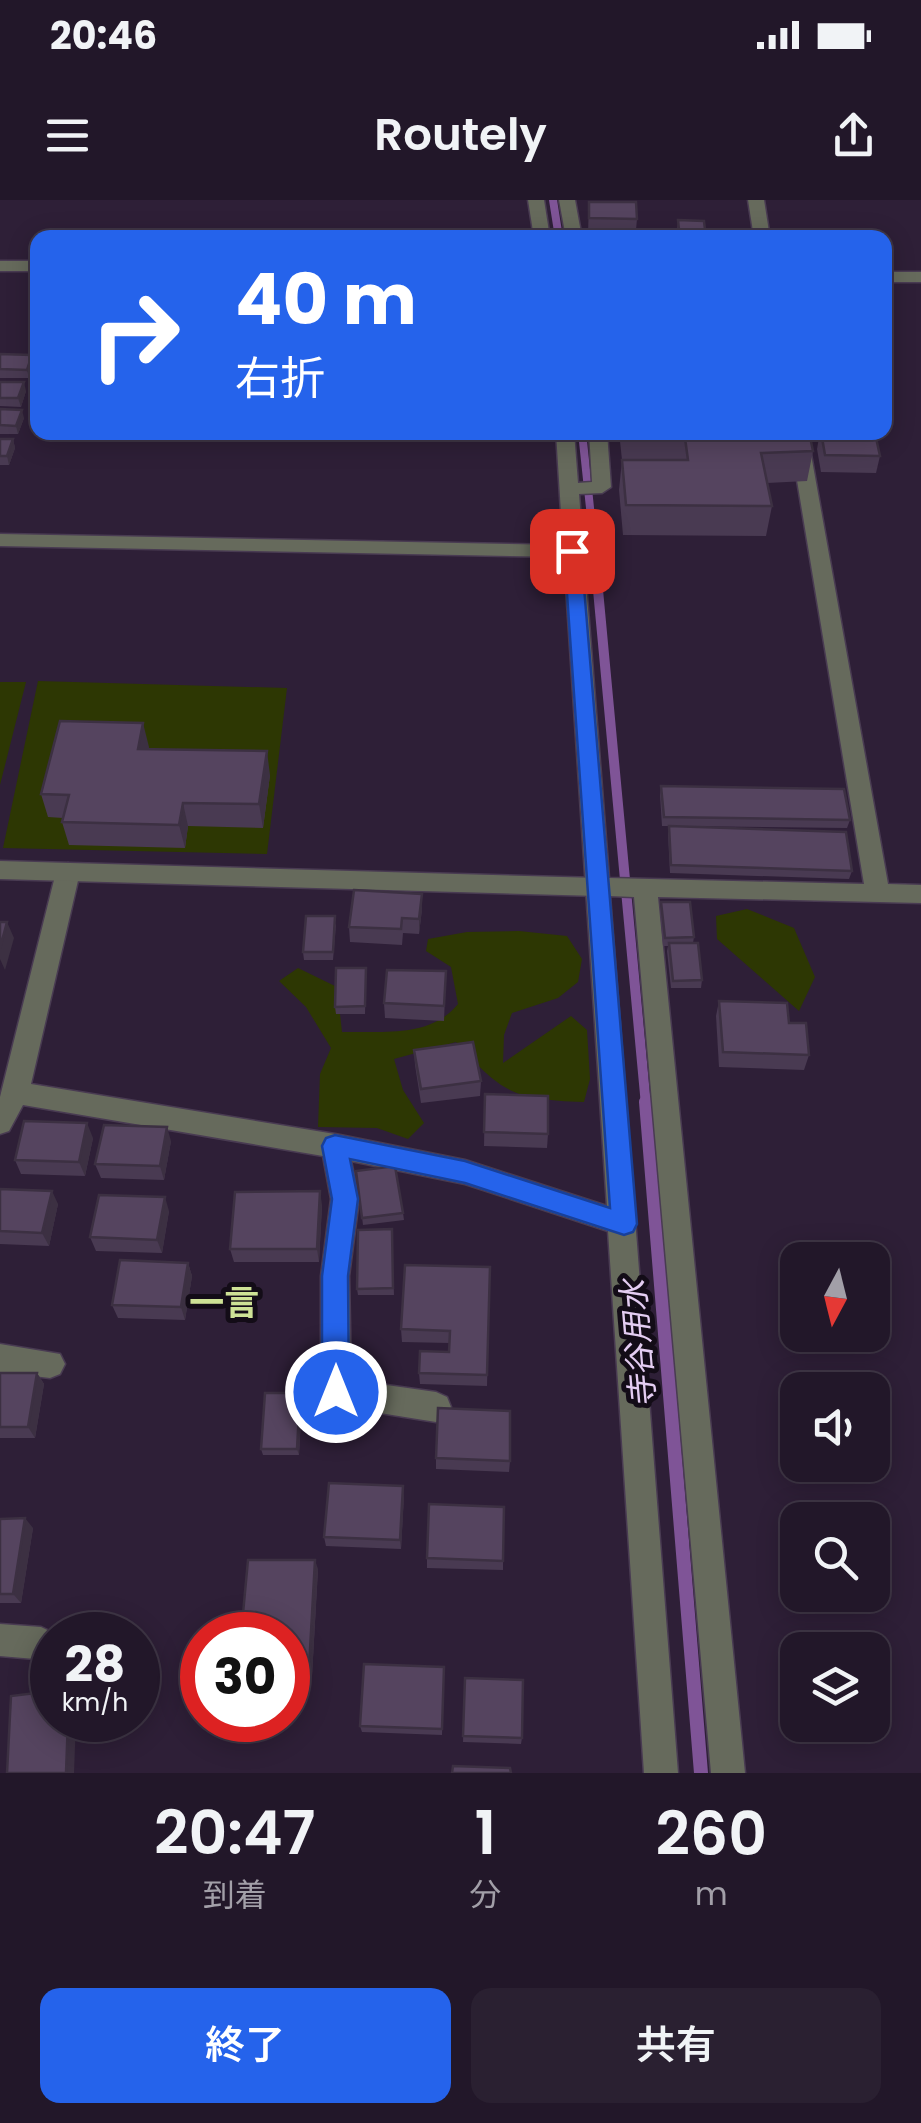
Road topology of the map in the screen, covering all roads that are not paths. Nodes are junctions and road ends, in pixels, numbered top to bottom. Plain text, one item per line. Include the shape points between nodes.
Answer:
1 (536, 200) edge
2 (568, 200) edge
3 (756, 200) edge
4 (541, 230) edge
5 (573, 230) edge
6 (761, 230) edge
7 (0, 266) edge
8 (30, 266) edge
9 (892, 276) edge
10 (921, 277) edge
11 (565, 440) edge
12 (599, 440) edge
13 (799, 440) edge
14 (568, 489) junction
15 (0, 540) edge
16 (572, 551) junction
17 (0, 870) edge
18 (68, 872) junction
19 (598, 887) junction
20 (645, 888) junction
21 (877, 892) junction
22 (921, 894) edge
23 (16, 1093) junction
24 (0, 1123) edge
25 (335, 1146) junction
26 (624, 1224) junction
27 (0, 1358) edge
28 (50, 1364) dead end
29 (436, 1407) edge
30 (0, 1640) edge
31 (30, 1642) edge
32 (661, 1773) edge
33 (728, 1773) edge

1 - 4 street
2 - 5 street
3 - 6 street
7 - 8 street
9 - 10 street
11 - 14 street
12 - 14 street via 602,486
13 - 21 street
14 - 16 street
15 - 16 street
16 - 19 street
17 - 18 street
18 - 19 street
18 - 23 street
19 - 20 street
19 - 26 street
20 - 21 street
20 - 33 street
21 - 22 street
23 - 24 street
23 - 25 street
25 - 26 street via 465,1172
25 - 29 street via 345,1199 335,1276 336,1392
26 - 32 street
27 - 28 street
30 - 31 street

